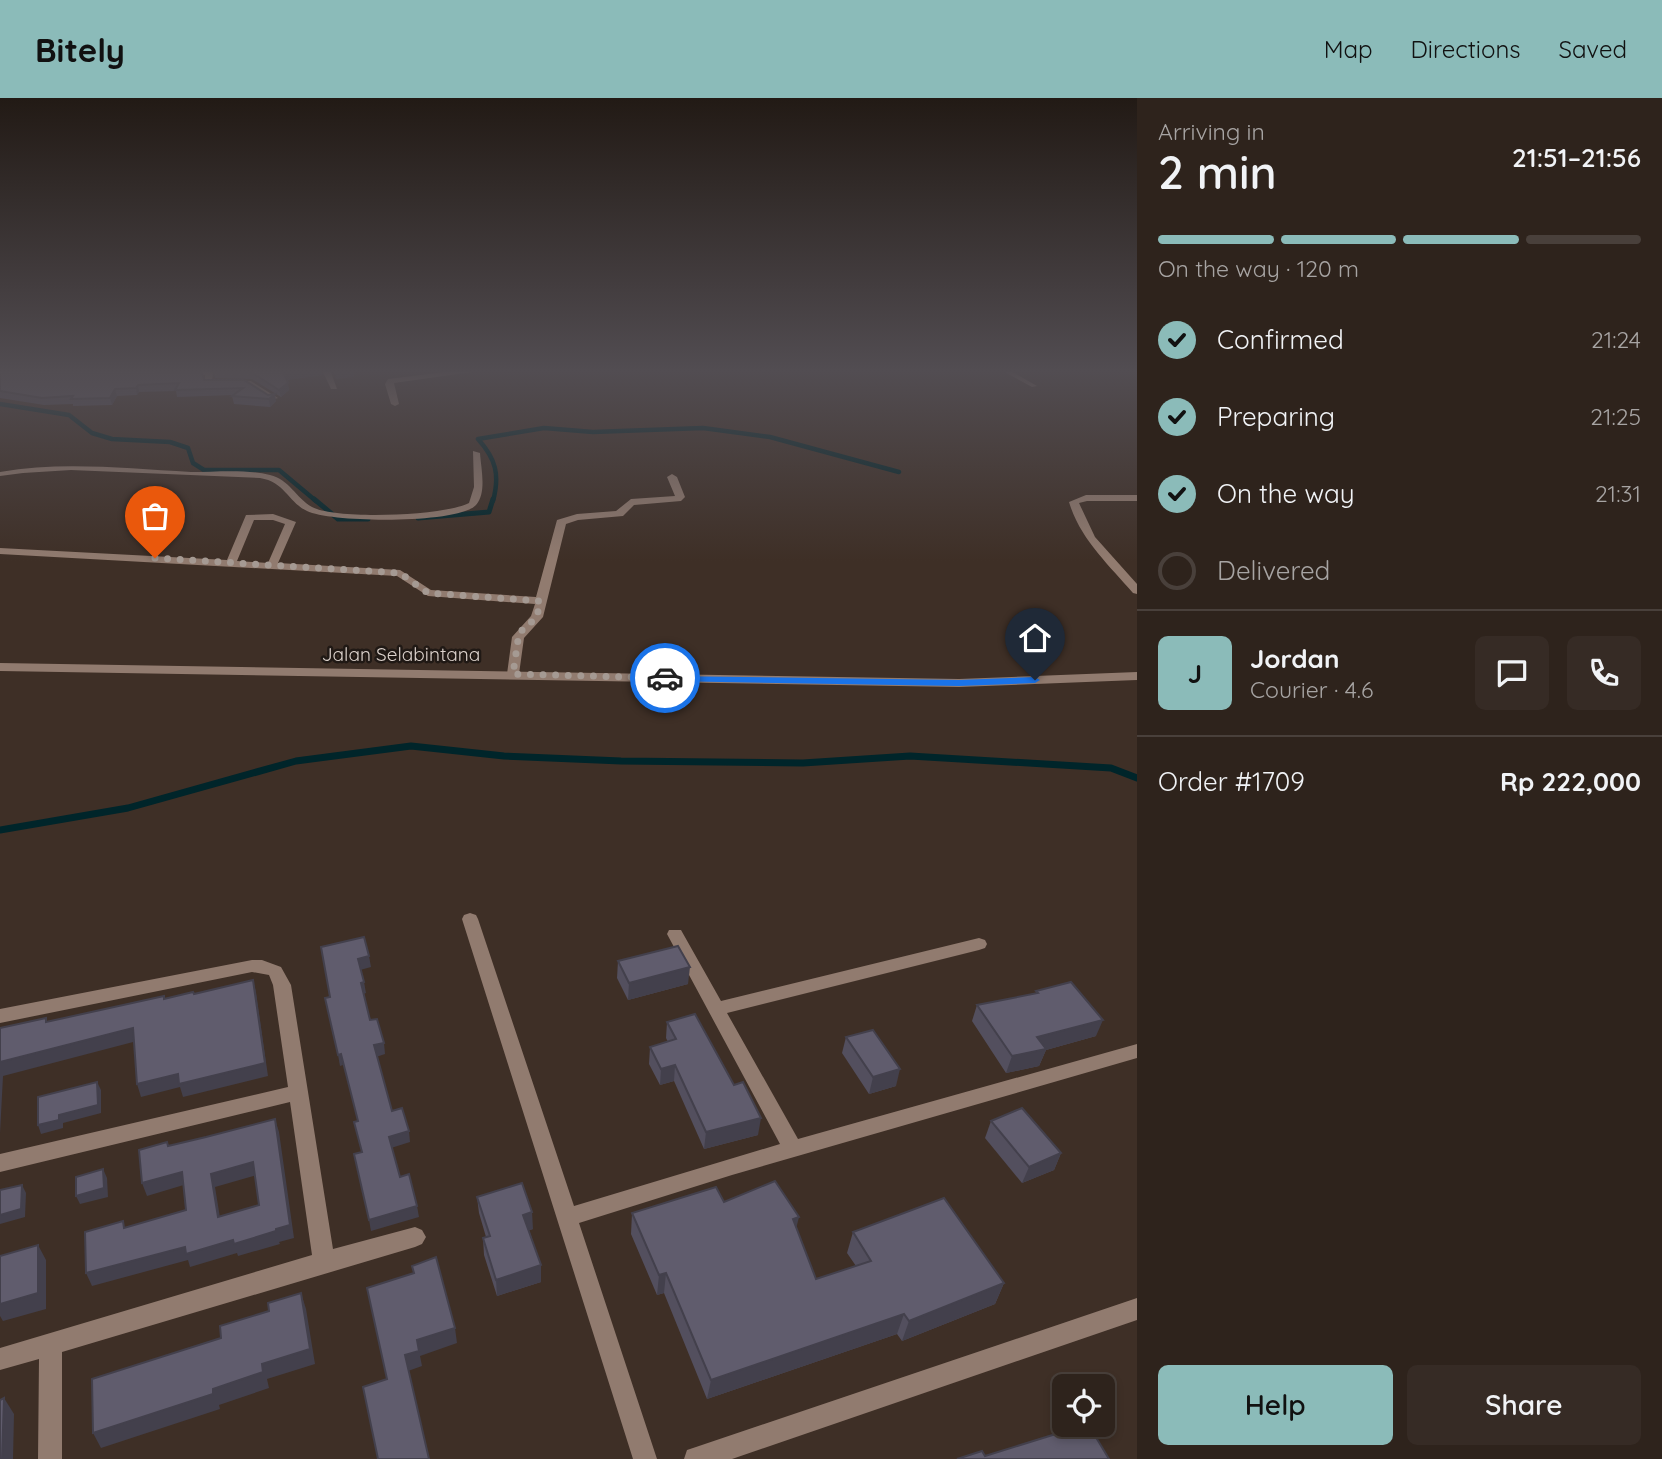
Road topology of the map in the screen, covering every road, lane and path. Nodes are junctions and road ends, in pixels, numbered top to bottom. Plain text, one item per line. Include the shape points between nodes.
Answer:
1 (476, 453) dead end
2 (0, 474) edge
3 (672, 477) dead end
4 (1137, 498) edge
5 (0, 551) edge
6 (231, 563) junction
7 (272, 565) junction
8 (1137, 592) edge
9 (540, 601) junction
10 (0, 667) edge
11 (513, 674) junction
12 (1137, 676) edge
13 (470, 919) dead end
14 (675, 934) dead end
15 (979, 944) dead end
16 (715, 1009) junction
17 (0, 1016) edge
18 (1137, 1051) edge
19 (296, 1093) junction
20 (793, 1149) junction
21 (0, 1163) edge
22 (567, 1217) junction
23 (415, 1237) dead end
24 (324, 1262) junction
25 (1137, 1308) edge
26 (51, 1346) junction
27 (0, 1359) edge
28 (50, 1459) edge
29 (645, 1459) edge
30 (696, 1459) edge

1 - 2 lane via 477,496 472,505 466,511 441,514 324,515 298,502 272,477 244,474 136,469
3 - 9 street via 678,499 631,502 619,514 561,522
4 - 8 street via 1074,502 1076,515
5 - 6 street
6 - 7 street
6 - 7 street via 250,517 260,515 291,522
7 - 9 street via 400,573 428,593
9 - 11 street via 537,617 519,633
10 - 11 street, Jalan Selabintana
11 - 12 street, Jalan Selabintana via 959,683
13 - 22 street
14 - 16 street
15 - 16 street
16 - 20 street
17 - 19 street via 252,966 269,967 282,985
18 - 20 street
19 - 21 street
19 - 24 street
20 - 22 street
22 - 29 street
23 - 24 street
24 - 26 street
25 - 30 street
26 - 27 street
26 - 28 street

